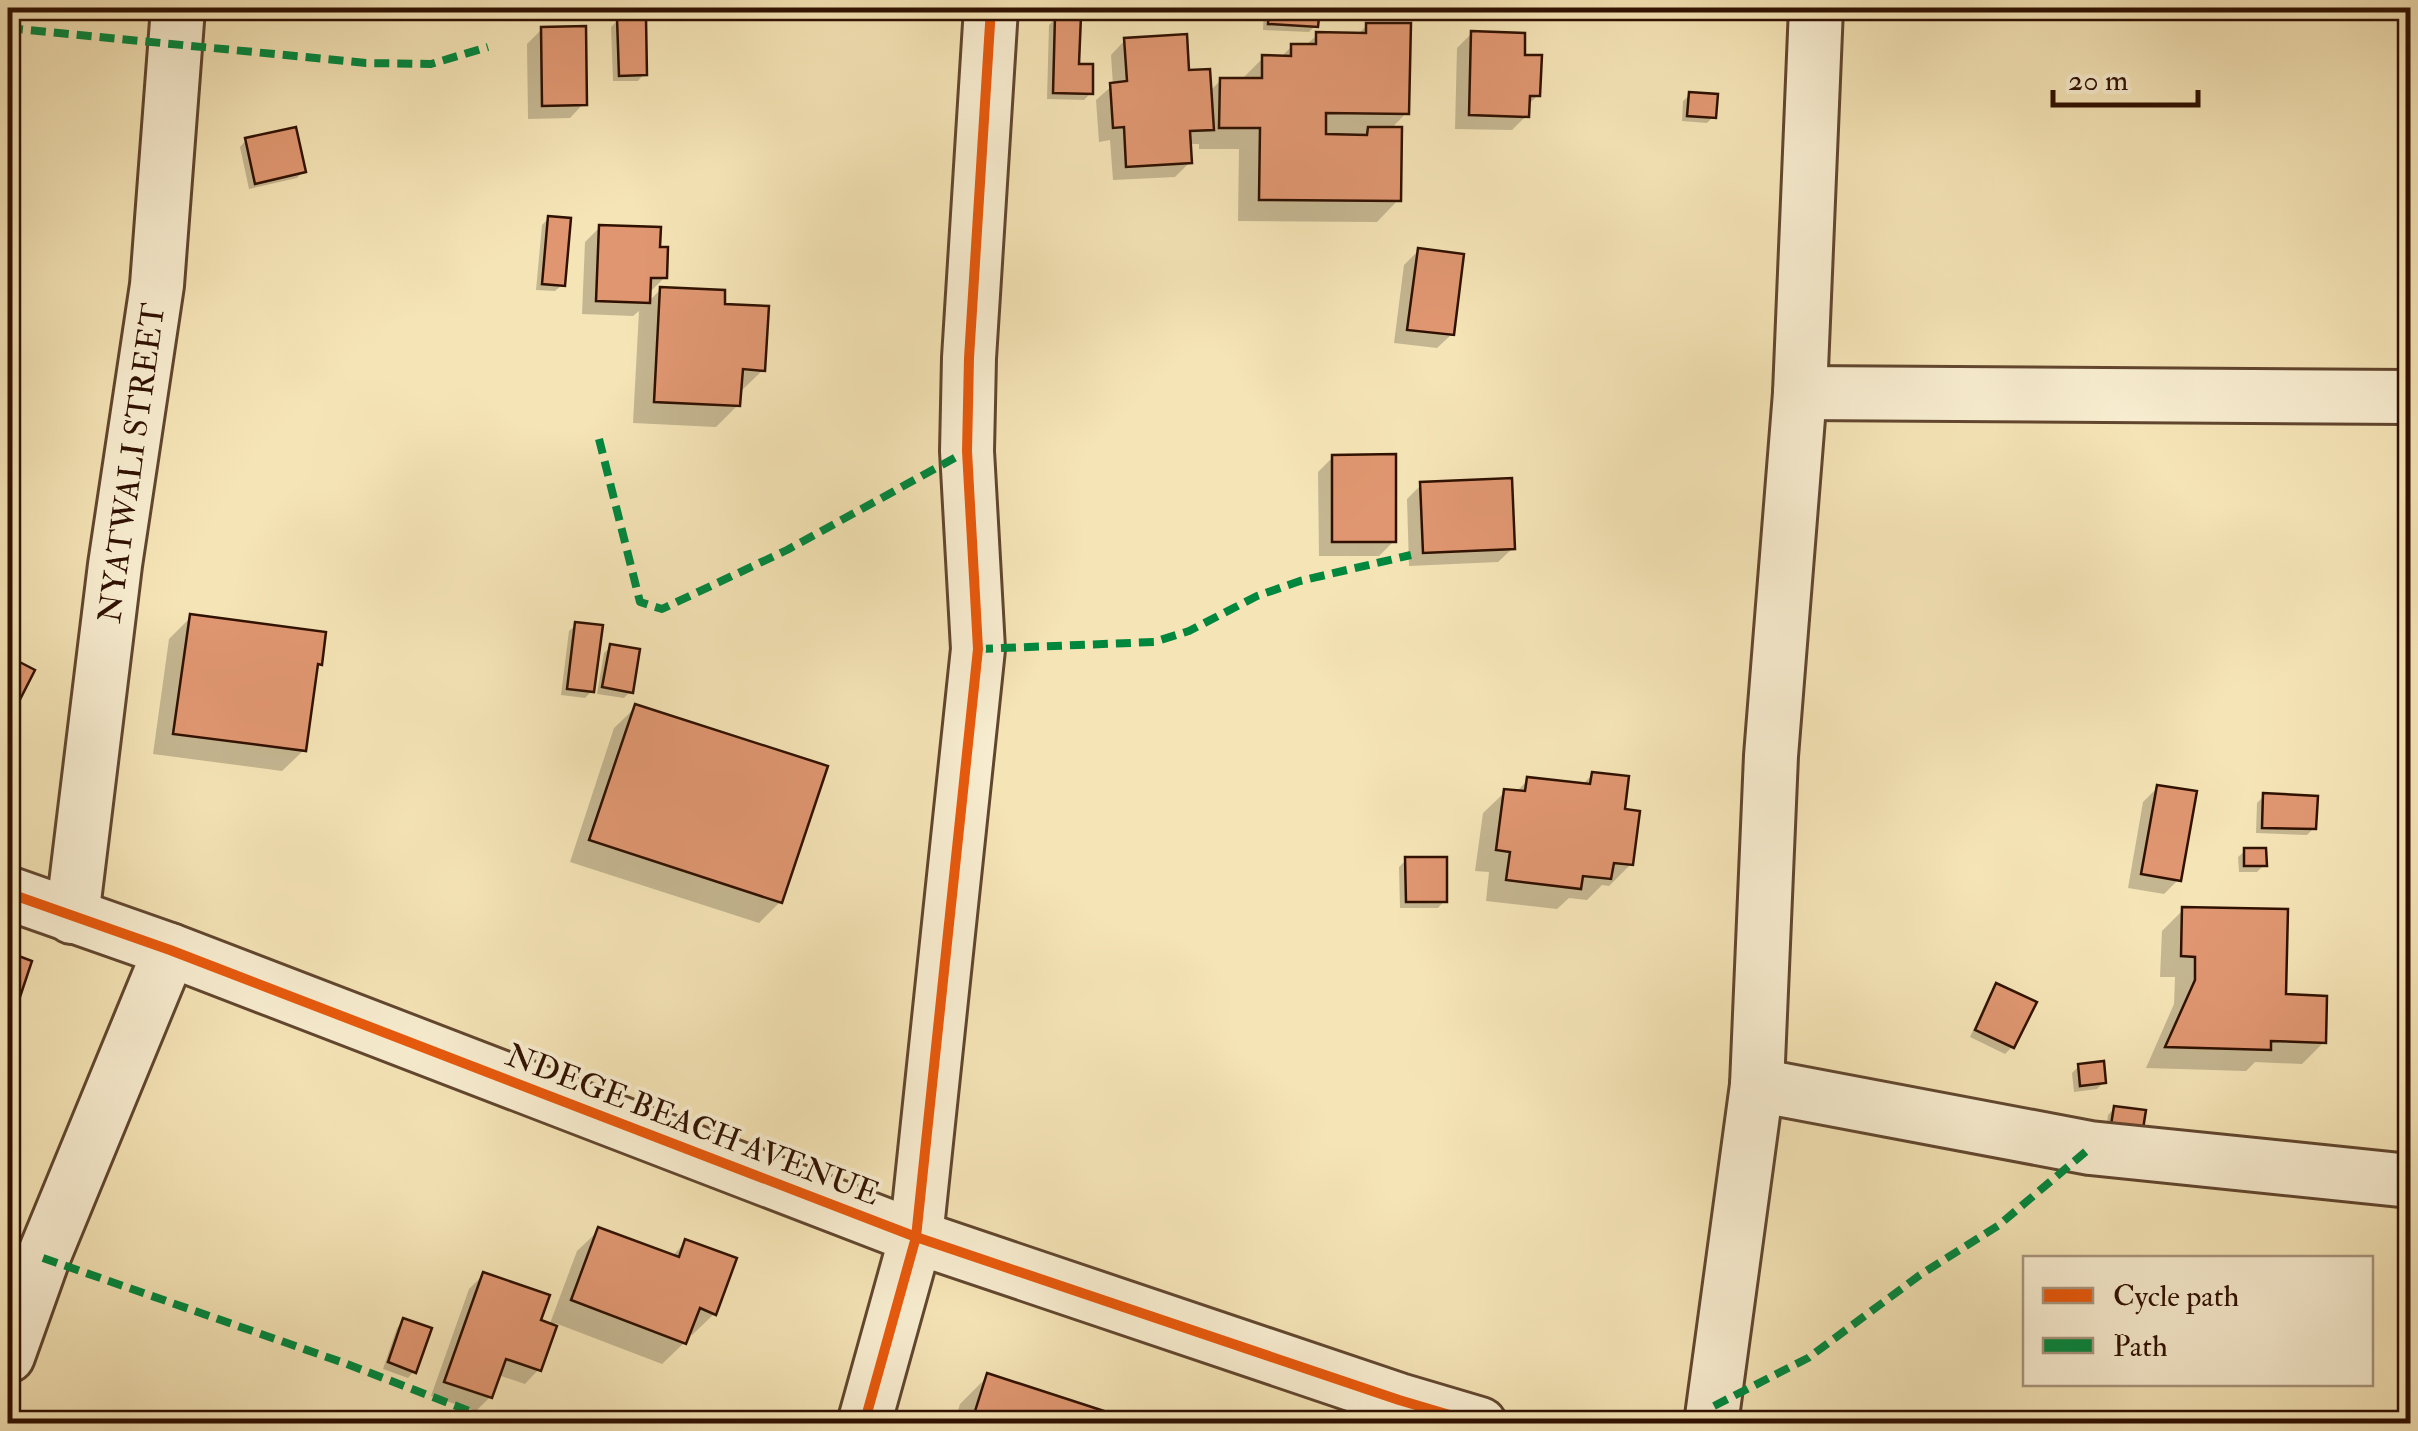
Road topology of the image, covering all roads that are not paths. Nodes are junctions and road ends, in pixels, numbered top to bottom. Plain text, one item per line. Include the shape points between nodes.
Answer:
1 (178, 8) edge
2 (991, 8) edge
3 (1816, 8) edge
4 (1800, 393) junction
5 (2410, 397) edge
6 (8, 893) edge
7 (72, 917) junction
8 (170, 950) junction
9 (1757, 1084) junction
10 (2410, 1181) edge
11 (916, 1236) junction
12 (8, 1356) edge
13 (864, 1424) edge
14 (1480, 1424) edge
15 (1711, 1424) edge

1 - 7 street, NYATWALI STREET via 157,286 114,565
2 - 11 street via 966,451 978,649
3 - 4 street
4 - 5 street
4 - 9 street via 1771,756
6 - 7 street, NDEGE BEACH AVENUE
7 - 8 street, NDEGE BEACH AVENUE
8 - 11 street, NDEGE BEACH AVENUE
8 - 12 street
9 - 10 street via 2090,1148
9 - 15 street
11 - 13 street
11 - 14 street, NDEGE BEACH AVENUE

